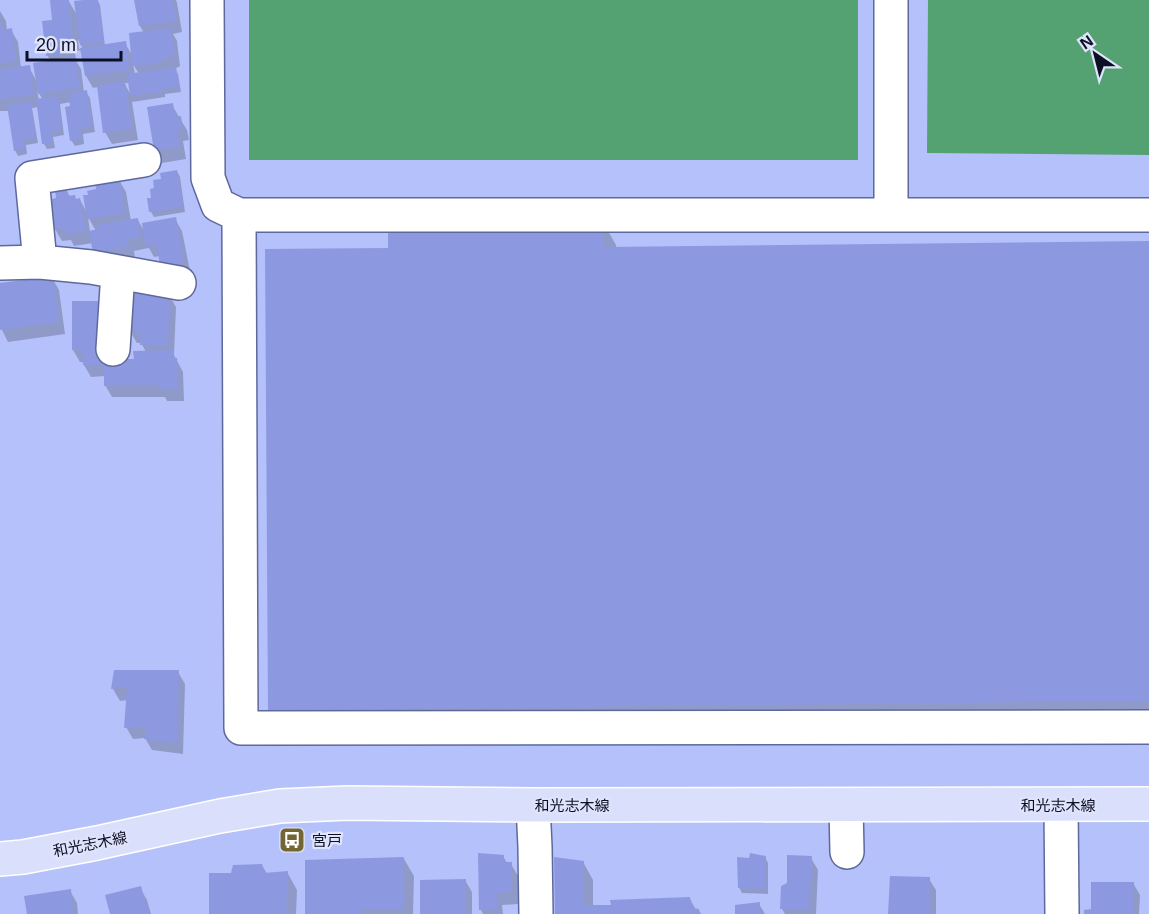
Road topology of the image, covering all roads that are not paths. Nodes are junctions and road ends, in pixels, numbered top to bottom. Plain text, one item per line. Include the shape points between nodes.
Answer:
1 (207, 0) edge
2 (891, 0) edge
3 (144, 160) dead end
4 (239, 215) junction
5 (891, 215) junction
6 (1149, 215) edge
7 (0, 262) edge
8 (40, 262) junction
9 (118, 272) junction
10 (179, 283) dead end
11 (113, 349) dead end
12 (1149, 727) edge
13 (1149, 804) edge
14 (533, 805) junction
15 (846, 805) junction
16 (1061, 805) junction
17 (847, 852) dead end
18 (0, 859) edge
19 (536, 914) edge
20 (1062, 914) edge

1 - 4 street via 208,178 218,205
2 - 5 street
3 - 8 street via 32,178
4 - 5 street
4 - 12 street via 241,729
5 - 6 street
7 - 8 street
8 - 9 street
9 - 10 street
9 - 11 street
13 - 16 main road, 和光志木線
14 - 15 main road, 和光志木線
14 - 18 main road, 和光志木線 via 280,806
14 - 19 street
15 - 16 main road, 和光志木線
15 - 17 street
16 - 20 street

